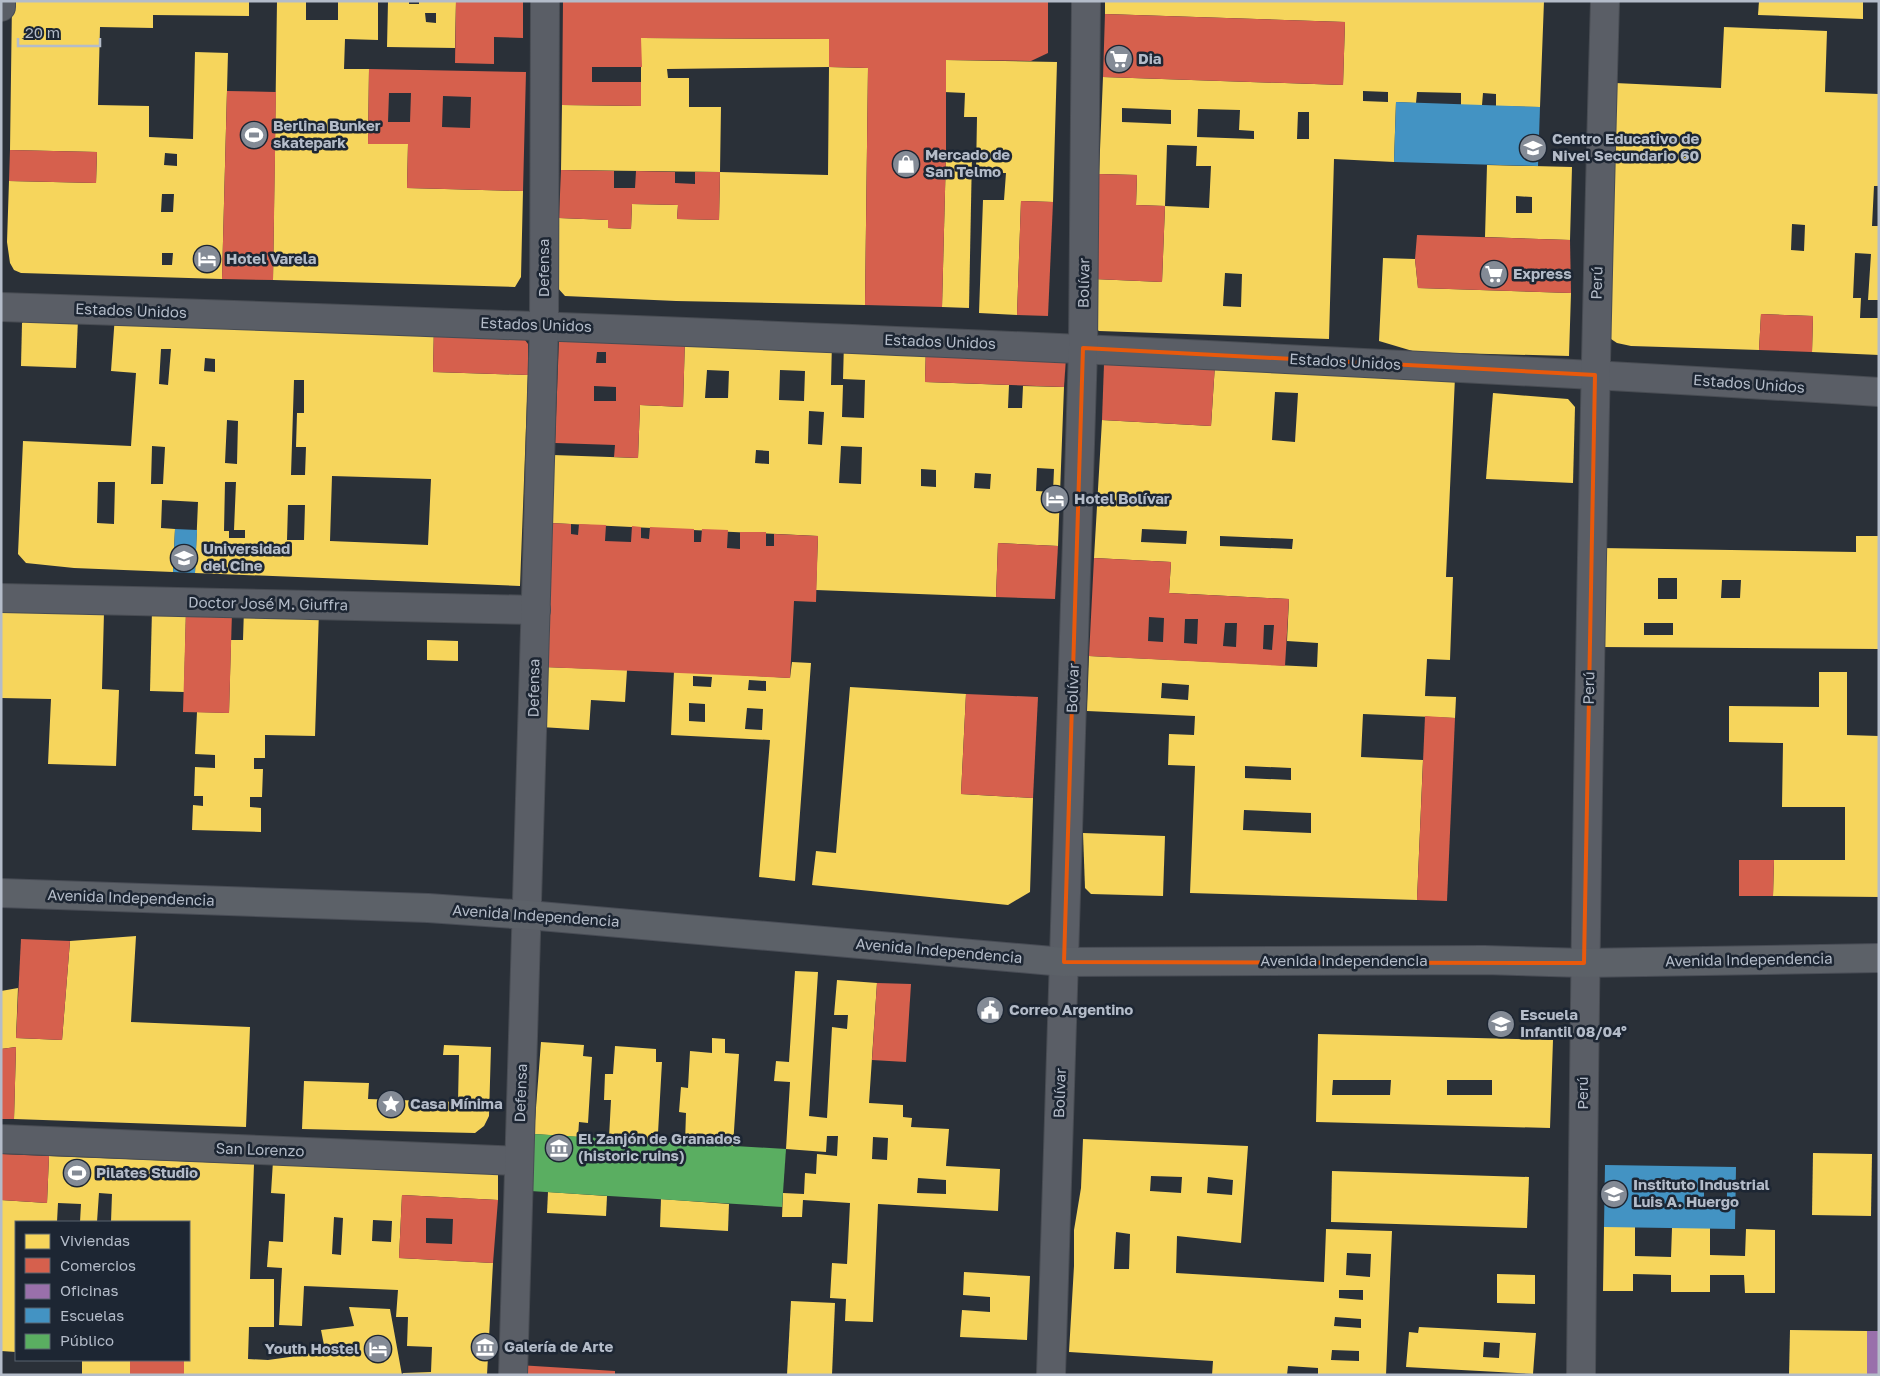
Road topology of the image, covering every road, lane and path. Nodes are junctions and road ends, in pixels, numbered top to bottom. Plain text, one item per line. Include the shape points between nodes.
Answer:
1 (1, 1) edge
2 (545, 1) edge
3 (1086, 1) edge
4 (1605, 1) edge
5 (1, 7) edge
6 (1, 307) edge
7 (544, 325) junction
8 (1083, 348) junction
9 (1595, 375) junction
10 (1879, 392) edge
11 (1, 598) edge
12 (536, 610) junction
13 (1, 893) edge
14 (528, 915) junction
15 (1879, 958) edge
16 (1064, 962) junction
17 (1584, 963) junction
18 (1, 1139) edge
19 (519, 1161) junction
20 (513, 1375) edge
21 (1051, 1375) edge
22 (1581, 1375) edge

1 - 5 street
2 - 7 street, Defensa
3 - 8 street, Bolívar
4 - 9 street, Perú
6 - 7 street, Estados Unidos
7 - 8 street, Estados Unidos
7 - 12 street, Defensa
8 - 9 street, Estados Unidos
8 - 16 street, Bolívar
9 - 10 street, Estados Unidos
9 - 17 street, Perú
11 - 12 street, Doctor José M. Giuffra
12 - 14 street, Defensa
13 - 14 main road, Avenida Independencia via 428,908
14 - 16 main road, Avenida Independencia
14 - 19 street, Defensa
15 - 17 main road, Avenida Independencia
16 - 17 main road, Avenida Independencia via 1484,960
16 - 21 street, Bolívar
17 - 22 street, Perú
18 - 19 street, San Lorenzo
19 - 20 street, Defensa

